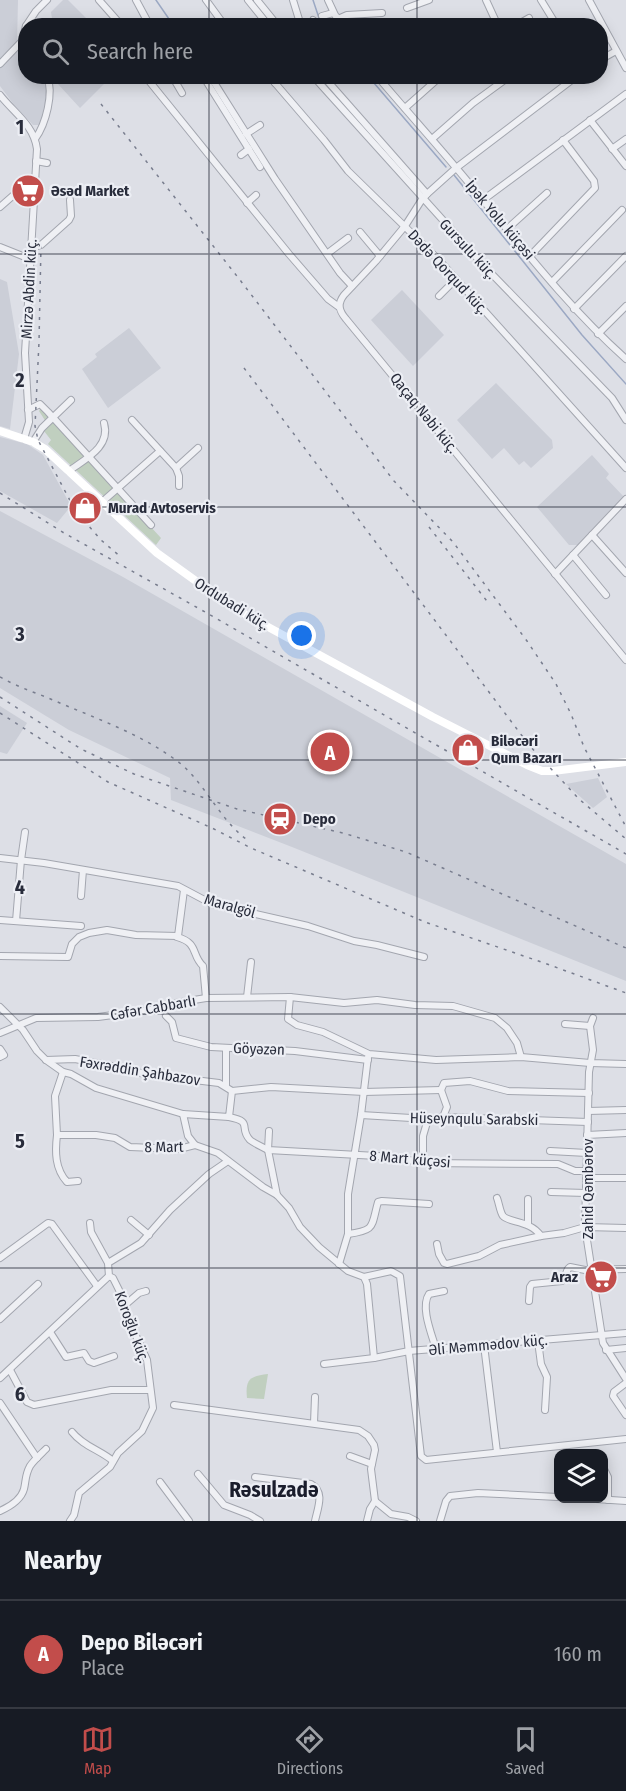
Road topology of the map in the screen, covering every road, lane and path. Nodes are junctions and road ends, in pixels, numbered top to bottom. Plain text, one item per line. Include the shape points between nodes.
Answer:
1 (47, 0) edge
2 (99, 0) edge
3 (136, 0) edge
4 (206, 0) edge
5 (248, 0) edge
6 (257, 0) edge
7 (293, 0) edge
8 (328, 0) edge
9 (429, 0) edge
10 (486, 0) edge
11 (542, 0) edge
12 (589, 0) edge
13 (407, 8) dead end
14 (333, 13) junction
15 (382, 13) dead end
16 (322, 16) dead end
17 (31, 18) edge
18 (115, 18) edge
19 (146, 18) edge
20 (219, 18) edge
21 (262, 18) edge
22 (272, 18) edge
23 (299, 18) edge
24 (337, 18) edge
25 (340, 18) edge
26 (494, 18) edge
27 (552, 18) edge
28 (599, 18) edge
29 (608, 36) edge
30 (18, 48) edge
31 (616, 51) junction
32 (608, 56) edge
33 (0, 64) edge
34 (626, 68) edge
35 (49, 84) edge
36 (151, 84) edge
37 (177, 84) edge
38 (208, 84) edge
39 (215, 84) edge
40 (276, 84) edge
41 (320, 84) edge
42 (330, 84) edge
43 (384, 84) edge
44 (432, 84) edge
45 (499, 84) edge
46 (566, 84) edge
47 (182, 93) dead end
48 (626, 94) edge
49 (0, 95) edge
50 (405, 108) junction
51 (590, 120) junction
52 (260, 125) dead end
53 (246, 134) junction
54 (35, 139) junction
55 (432, 139) junction
56 (626, 139) edge
57 (563, 140) junction
58 (249, 149) junction
59 (612, 149) junction
60 (241, 155) dead end
61 (36, 161) junction
62 (47, 163) dead end
63 (626, 166) edge
64 (260, 167) dead end
65 (456, 168) junction
66 (547, 193) dead end
67 (256, 195) dead end
68 (425, 196) junction
69 (33, 197) junction
70 (70, 200) dead end
71 (483, 200) junction
72 (247, 202) junction
73 (0, 207) edge
74 (622, 210) dead end
75 (405, 226) junction
76 (507, 229) junction
77 (360, 232) dead end
78 (348, 237) dead end
79 (0, 247) edge
80 (31, 248) junction
81 (328, 253) junction
82 (380, 256) junction
83 (626, 256) edge
84 (529, 257) junction
85 (30, 259) junction
86 (456, 279) junction
87 (552, 282) junction
88 (352, 286) junction
89 (439, 296) dead end
90 (626, 306) edge
91 (339, 307) junction
92 (574, 309) junction
93 (598, 334) junction
94 (626, 359) edge
95 (71, 400) dead end
96 (28, 410) junction
97 (53, 418) junction
98 (132, 420) dead end
99 (626, 420) edge
100 (104, 423) dead end
101 (0, 431) edge
102 (29, 440) junction
103 (198, 448) dead end
104 (160, 451) junction
105 (88, 457) junction
106 (176, 468) junction
107 (626, 468) edge
108 (69, 471) junction
109 (179, 486) dead end
110 (117, 489) junction
111 (626, 499) edge
112 (102, 502) junction
113 (151, 525) dead end
114 (592, 535) junction
115 (573, 555) junction
116 (626, 573) edge
117 (555, 574) junction
118 (606, 595) dead end
119 (626, 660) edge
120 (626, 762) edge
121 (25, 832) dead end
122 (0, 858) edge
123 (21, 860) junction
124 (83, 870) junction
125 (184, 890) junction
126 (81, 896) dead end
127 (0, 920) edge
128 (16, 921) junction
129 (81, 926) dead end
130 (176, 937) junction
131 (0, 956) edge
132 (424, 957) dead end
133 (251, 962) dead end
134 (247, 997) junction
135 (290, 997) junction
136 (206, 998) junction
137 (0, 1007) edge
138 (166, 1016) dead end
139 (593, 1018) dead end
140 (565, 1024) dead end
141 (19, 1026) junction
142 (590, 1026) junction
143 (0, 1033) edge
144 (226, 1048) junction
145 (0, 1049) edge
146 (0, 1057) edge
147 (368, 1057) junction
148 (521, 1057) junction
149 (75, 1059) junction
150 (46, 1060) junction
151 (590, 1063) junction
152 (626, 1064) edge
153 (63, 1072) junction
154 (71, 1074) junction
155 (226, 1086) junction
156 (441, 1090) junction
157 (232, 1091) junction
158 (364, 1092) junction
159 (589, 1092) junction
160 (626, 1110) edge
161 (588, 1111) junction
162 (183, 1114) junction
163 (361, 1114) junction
164 (229, 1117) junction
165 (443, 1117) junction
166 (428, 1119) junction
167 (588, 1122) junction
168 (269, 1131) dead end
169 (626, 1133) edge
170 (57, 1135) junction
171 (587, 1135) junction
172 (195, 1145) junction
173 (268, 1150) junction
174 (550, 1151) dead end
175 (587, 1153) junction
176 (354, 1154) junction
177 (228, 1161) junction
178 (423, 1163) junction
179 (587, 1174) junction
180 (626, 1178) edge
181 (78, 1181) dead end
182 (551, 1192) dead end
183 (586, 1193) junction
184 (277, 1195) junction
185 (497, 1198) dead end
186 (528, 1199) dead end
187 (429, 1204) dead end
188 (132, 1220) dead end
189 (90, 1223) dead end
190 (528, 1224) junction
191 (585, 1227) junction
192 (626, 1228) edge
193 (348, 1234) junction
194 (149, 1235) junction
195 (541, 1236) junction
196 (437, 1244) dead end
197 (0, 1258) edge
198 (108, 1263) junction
199 (339, 1264) junction
200 (591, 1269) junction
201 (626, 1269) edge
202 (109, 1276) junction
203 (364, 1277) junction
204 (38, 1284) dead end
205 (97, 1286) junction
206 (146, 1291) dead end
207 (444, 1291) dead end
208 (529, 1301) dead end
209 (124, 1305) junction
210 (0, 1319) edge
211 (50, 1332) junction
212 (626, 1333) edge
213 (602, 1336) junction
214 (538, 1341) junction
215 (484, 1345) junction
216 (626, 1348) edge
217 (436, 1349) junction
218 (606, 1350) junction
219 (409, 1351) junction
220 (114, 1356) dead end
221 (374, 1358) junction
222 (324, 1364) dead end
223 (10, 1370) junction
224 (0, 1378) edge
225 (626, 1381) edge
226 (150, 1390) junction
227 (315, 1397) dead end
228 (0, 1403) edge
229 (174, 1405) dead end
230 (545, 1410) dead end
231 (626, 1415) edge
232 (314, 1423) junction
233 (72, 1432) dead end
234 (626, 1439) edge
235 (46, 1449) dead end
236 (497, 1452) junction
237 (350, 1456) dead end
238 (37, 1458) junction
239 (113, 1461) junction
240 (372, 1464) junction
241 (198, 1474) dead end
242 (255, 1477) dead end
243 (160, 1482) dead end
244 (554, 1497) edge
245 (375, 1500) junction
246 (608, 1500) edge
247 (626, 1501) edge
248 (0, 1511) edge
249 (70, 1521) edge
250 (189, 1521) edge
251 (260, 1521) edge
252 (315, 1521) edge
253 (367, 1521) edge
254 (416, 1521) edge
255 (440, 1521) edge

1 - 17 street
2 - 18 street
3 - 19 street
4 - 20 street
5 - 21 street
6 - 22 street
7 - 23 street
8 - 14 street
9 - 13 street
10 - 26 street
11 - 27 street
12 - 28 street
14 - 16 street
14 - 24 street
15 - 25 street
29 - 31 street
30 - 33 street
31 - 32 street
31 - 34 street
35 - 54 street, Mirzə Abdin küç. via 50,95
36 - 72 street, Qaçaq Nəbi küç.
37 - 47 street
38 - 58 street
39 - 53 street
40 - 75 street, Dədə Qorqud küç. via 348,171
41 - 68 street, Gursulu küç.
42 - 68 street
43 - 50 street, İpək Yolu küçəsi
44 - 50 street
45 - 55 street
46 - 65 street
48 - 51 street
49 - 54 street via 24,120
50 - 55 street, İpək Yolu küçəsi
51 - 57 street
51 - 59 street
52 - 53 street
53 - 81 street
54 - 61 street, Mirzə Abdin küç.
55 - 65 street, İpək Yolu küçəsi
56 - 59 street
57 - 71 street
57 - 84 street via 595,188
58 - 60 street
58 - 64 street
59 - 63 street
61 - 62 street
61 - 69 street, Mirzə Abdin küç.
65 - 68 street
65 - 71 street, İpək Yolu küçəsi
66 - 76 street
67 - 72 street
68 - 75 street
68 - 99 street, Gursulu küç. via 518,302 612,398
69 - 73 street via 16,193
69 - 80 street, Mirzə Abdin küç.
70 - 80 street via 69,220
71 - 76 street, İpək Yolu küçəsi
72 - 91 street, Qaçaq Nəbi küç. via 328,299
74 - 87 street
75 - 82 street
75 - 86 street, Dədə Qorqud küç.
76 - 84 street, İpək Yolu küçəsi
77 - 82 street
78 - 81 street
79 - 85 street
80 - 85 street, Mirzə Abdin küç.
81 - 88 street
82 - 88 street
83 - 92 street
84 - 87 street, İpək Yolu küçəsi
85 - 96 street, Mirzə Abdin küç. via 25,353
86 - 89 street
86 - 107 street, Dədə Qorqud küç.
87 - 92 street, İpək Yolu küçəsi
88 - 91 street
90 - 93 street
91 - 117 street, Qaçaq Nəbi küç.
92 - 93 street, İpək Yolu küçəsi
93 - 94 street, İpək Yolu küçəsi
95 - 97 street
96 - 97 street via 39,404
96 - 102 street, Mirzə Abdin küç.
97 - 102 street
97 - 105 street
98 - 104 street
100 - 105 street via 104,442
101 - 102 main road, Ordubadi küç.
102 - 108 main road, Ordubadi küç.
103 - 106 street
104 - 106 street
104 - 110 street
105 - 108 street
105 - 110 street
106 - 109 street
108 - 112 main road, Ordubadi küç.
110 - 112 street
110 - 113 street
111 - 114 street
112 - 120 main road, Ordubadi küç. via 157,553 229,604 527,765 548,772
114 - 115 street
114 - 116 street
115 - 117 street
115 - 118 street
117 - 119 street, Qaçaq Nəbi küç.
121 - 123 street
122 - 123 street, Maralgöl
123 - 124 street, Maralgöl
123 - 128 street
124 - 125 street, Maralgöl
124 - 126 street
125 - 130 street via 180,932
125 - 132 street, Maralgöl via 212,904
127 - 128 street
128 - 129 street
130 - 131 street via 107,930 79,937 68,957
130 - 136 street via 194,948 204,970
133 - 134 street
134 - 135 street, Cəfər Cabbarlı
134 - 136 street, Cəfər Cabbarlı
135 - 147 street via 288,1019
135 - 148 street, Cəfər Cabbarlı via 344,1003 377,1000 453,1006 495,1018 507,1028
136 - 141 street, Cəfər Cabbarlı via 158,1010 98,1017 36,1018
137 - 141 street
138 - 144 street, Göyəzən via 176,1038
139 - 142 street
140 - 142 street
141 - 143 street, Cəfər Cabbarlı
141 - 150 street
142 - 151 street, Zahid Qəmbərov
144 - 147 street, Göyəzən
144 - 155 street
145 - 146 street
147 - 148 street
147 - 158 street
148 - 151 street
149 - 150 street, Fəxrəddin Şahbazov
149 - 154 street
149 - 155 street, Fəxrəddin Şahbazov
150 - 153 street
151 - 152 street
151 - 159 street, Zahid Qəmbərov
153 - 154 street
153 - 170 street via 55,1096
154 - 162 street via 96,1088
155 - 157 street, Fəxrəddin Şahbazov
156 - 158 street
156 - 159 street via 444,1083 470,1081 508,1091
156 - 165 street via 447,1107
157 - 158 street via 271,1087
157 - 164 street
158 - 163 street
159 - 161 street, Zahid Qəmbərov
160 - 161 street
161 - 167 street, Zahid Qəmbərov
162 - 164 street
162 - 172 street via 188,1136
163 - 166 street, Hüseynqulu Sarabski
163 - 176 street
164 - 173 street via 241,1120 250,1140
165 - 166 street, Hüseynqulu Sarabski
165 - 167 street, Hüseynqulu Sarabski
166 - 178 street via 423,1136
167 - 171 street, Zahid Qəmbərov
168 - 173 street
169 - 171 street
170 - 172 street, 8 Mart via 115,1138 129,1147 179,1149
170 - 181 street via 60,1174 67,1182
171 - 175 street, Zahid Qəmbərov
172 - 177 street
173 - 176 street, 8 Mart küçəsi
173 - 184 street
174 - 175 street
175 - 179 street, Zahid Qəmbərov
176 - 178 street, 8 Mart küçəsi
176 - 193 street
177 - 184 street
177 - 194 street via 170,1210
178 - 179 street, 8 Mart küçəsi via 558,1164
179 - 180 street, 8 Mart küçəsi
179 - 183 street, Zahid Qəmbərov
182 - 183 street
183 - 191 street, Zahid Qəmbərov
184 - 199 street via 300,1227
185 - 190 street via 505,1218
186 - 190 street
187 - 193 street via 378,1202 371,1228
188 - 194 street
189 - 198 street
190 - 195 street
191 - 192 street
191 - 195 street
191 - 200 street, Zahid Qəmbərov
193 - 199 street
194 - 198 street
195 - 196 street via 500,1245 479,1256 447,1264
197 - 205 street via 48,1223 52,1224
198 - 202 street, Koroğlu küç.
199 - 203 street
200 - 201 street
200 - 208 street via 570,1267 562,1281 532,1284
200 - 213 street, Zahid Qəmbərov
202 - 205 street
202 - 209 street, Koroğlu küç.
203 - 219 street via 391,1271 400,1276
203 - 221 street
204 - 210 street
205 - 211 street
206 - 209 street
207 - 217 street via 426,1297 429,1332
209 - 226 street, Koroğlu küç. via 147,1360
211 - 220 street via 66,1357 84,1353 94,1363
211 - 223 street
212 - 213 street, Əli Məmmədov küç.
213 - 214 street, Əli Məmmədov küç.
213 - 218 street, Zahid Qəmbərov
214 - 215 street, Əli Məmmədov küç.
214 - 230 street via 547,1377
215 - 217 street, Əli Məmmədov küç.
215 - 236 street
216 - 218 street
217 - 219 street, Əli Məmmədov küç.
218 - 225 street, Zahid Qəmbərov
219 - 221 street, Əli Məmmədov küç.
219 - 236 street via 421,1456 426,1460
221 - 222 street, Əli Məmmədov küç.
223 - 224 street
223 - 226 street via 27,1402 34,1405 111,1390
225 - 231 street via 613,1396
226 - 239 street, Koroğlu küç. via 153,1408 148,1420
227 - 232 street
228 - 238 street
229 - 232 street
232 - 240 street via 359,1430 368,1436 375,1450
233 - 239 street via 82,1443
234 - 236 street
235 - 238 street
237 - 240 street
238 - 248 street via 30,1465 20,1497
239 - 249 street, Koroğlu küç. via 79,1493
240 - 245 street
241 - 251 street via 224,1505
242 - 252 street via 317,1488 320,1493
243 - 250 street
244 - 255 street via 478,1493 450,1496
245 - 253 street
245 - 254 street via 391,1514
246 - 247 street

